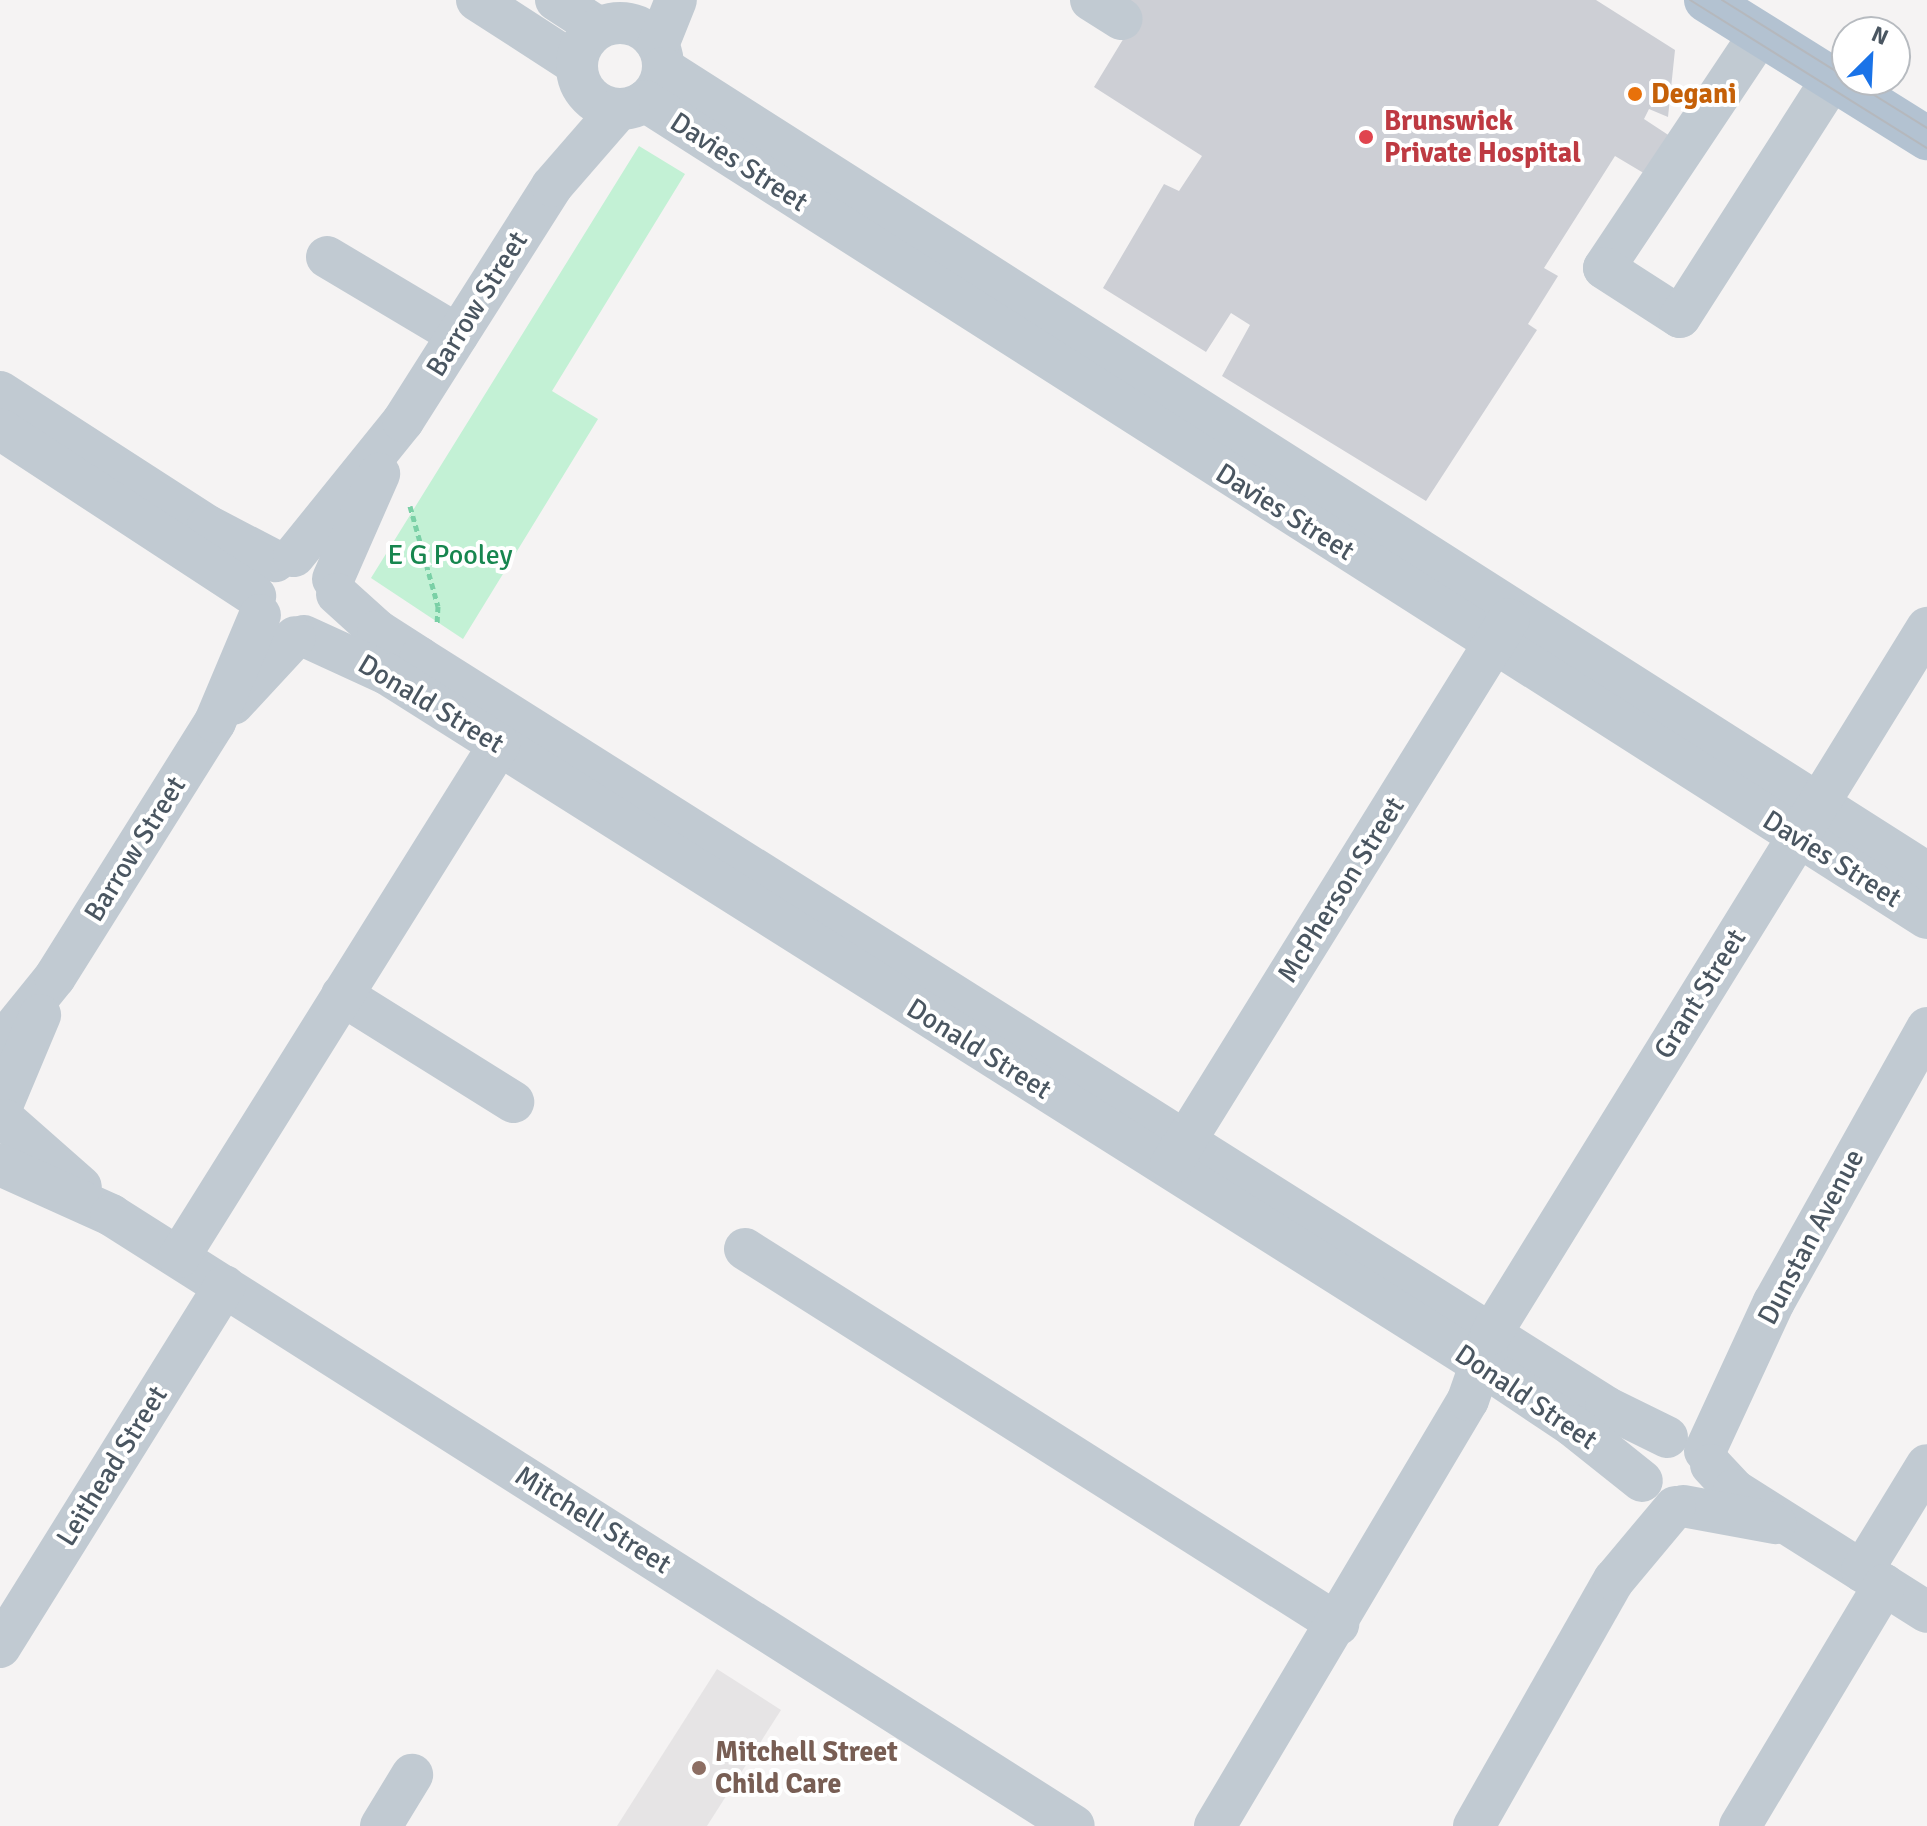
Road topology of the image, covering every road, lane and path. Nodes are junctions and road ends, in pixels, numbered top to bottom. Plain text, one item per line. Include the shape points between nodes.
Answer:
1 (477, 0) edge
2 (556, 0) edge
3 (676, 0) edge
4 (1706, 0) edge
5 (621, 17) edge
6 (1760, 34) junction
7 (579, 74) junction
8 (1831, 78) edge
9 (646, 81) junction
10 (1831, 81) edge
11 (1859, 96) edge
12 (1927, 138) edge
13 (552, 186) junction
14 (327, 257) dead end
15 (458, 335) junction
16 (0, 392) edge
17 (403, 421) junction
18 (0, 429) edge
19 (404, 515) dead end
20 (271, 582) junction
21 (335, 586) junction
22 (1504, 627) junction
23 (1927, 628) edge
24 (427, 635) junction
25 (300, 637) junction
26 (215, 722) junction
27 (499, 745) junction
28 (1807, 820) junction
29 (1927, 873) edge
30 (1927, 918) edge
31 (55, 977) junction
32 (342, 995) junction
33 (1927, 1028) edge
34 (0, 1045) edge
35 (513, 1102) dead end
36 (2, 1119) edge
37 (1177, 1155) junction
38 (0, 1165) edge
39 (111, 1215) junction
40 (745, 1249) dead end
41 (179, 1257) junction
42 (225, 1286) junction
43 (1485, 1349) junction
44 (1694, 1451) junction
45 (1927, 1465) edge
46 (1642, 1481) junction
47 (1679, 1506) junction
48 (1792, 1525) junction
49 (1873, 1578) junction
50 (1927, 1612) edge
51 (1338, 1624) junction
52 (0, 1647) edge
53 (412, 1775) dead end
54 (381, 1826) edge
55 (1074, 1826) edge
56 (1215, 1826) edge
57 (1474, 1826) edge
58 (1740, 1826) edge

1 - 7 street
2 - 5 street
3 - 9 street, Barrow Street
4 - 6 main road
5 - 7 street via 587,37
5 - 9 street via 643,29
6 - 8 main road
6 - 10 street via 1604,268 1680,317
7 - 9 street via 597,102
7 - 13 street, Barrow Street
9 - 13 street, Barrow Street
9 - 22 street, Davies Street
11 - 12 main road
13 - 15 street, Barrow Street
14 - 15 street
15 - 17 street, Barrow Street
16 - 20 street via 208,526
17 - 20 street, Barrow Street
17 - 21 street, Barrow Street
18 - 20 street
19 - 24 path via 412,502 438,606
20 - 21 street via 317,561
20 - 25 street via 274,631
20 - 26 street, Barrow Street
21 - 24 street, Donald Street via 378,631
21 - 25 street via 332,616
22 - 28 street, Davies Street
22 - 37 street, McPherson Street
23 - 28 street, Grant Street
24 - 37 street, Donald Street
25 - 26 street, Barrow Street
25 - 27 street, Donald Street via 387,674
26 - 31 street, Barrow Street
27 - 32 street
27 - 37 street, Donald Street
28 - 29 street, Davies Street
28 - 30 street, Davies Street
28 - 43 street, Grant Street
31 - 34 street, Barrow Street
31 - 36 street, Barrow Street
32 - 35 street
32 - 41 street
33 - 44 street, Dunstan Avenue
36 - 39 street, Mitchell Street
37 - 43 street, Donald Street
38 - 39 street, Mitchell Street
39 - 41 street, Mitchell Street
40 - 51 street
41 - 42 street, Mitchell Street
42 - 52 street, Leithead Street
42 - 55 street, Mitchell Street
43 - 44 street, Donald Street
43 - 46 street, Donald Street
43 - 51 street, Grant Street via 1468,1400
44 - 46 street via 1648,1449
44 - 47 street via 1702,1496
44 - 48 street, Donald Street via 1734,1490
45 - 49 street
46 - 47 street via 1654,1499
47 - 48 street, Donald Street
47 - 57 street via 1614,1580
48 - 49 street, Donald Street
49 - 50 street, Donald Street
49 - 58 street
51 - 56 street, Grant Street
53 - 54 street

